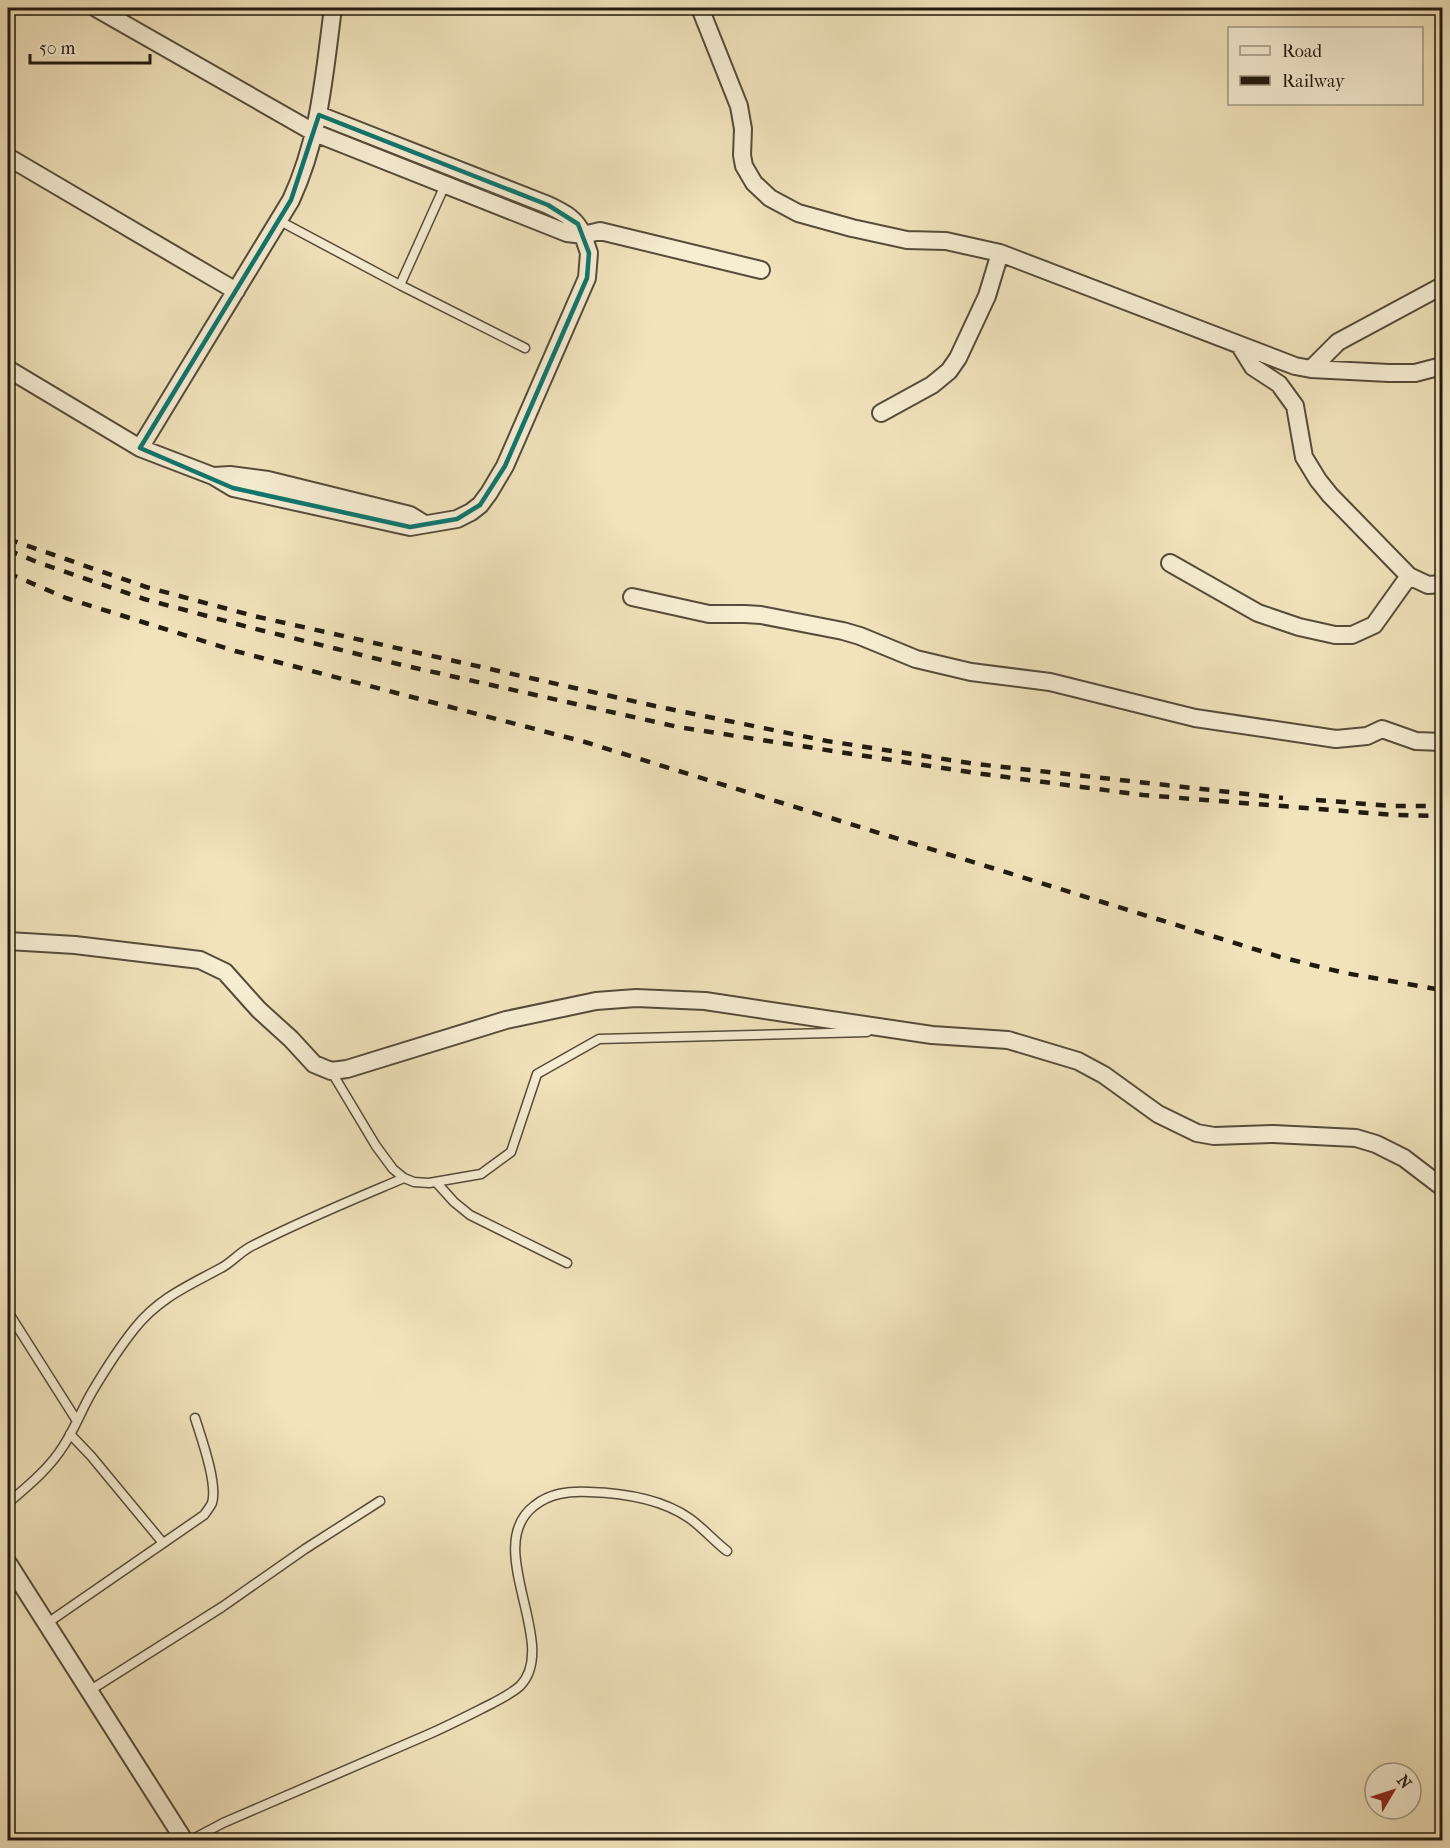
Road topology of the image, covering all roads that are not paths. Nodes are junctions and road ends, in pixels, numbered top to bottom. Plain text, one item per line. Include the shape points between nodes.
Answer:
1 (96, 8) edge
2 (333, 8) edge
3 (700, 8) edge
4 (319, 115) junction
5 (315, 133) junction
6 (8, 157) edge
7 (445, 185) junction
8 (279, 220) junction
9 (583, 235) junction
10 (1000, 254) junction
11 (761, 270) dead end
12 (400, 285) junction
13 (1443, 286) edge
14 (236, 291) junction
15 (1240, 346) junction
16 (525, 348) dead end
17 (1443, 366) edge
18 (8, 369) edge
19 (1311, 369) junction
20 (881, 413) dead end
21 (140, 448) junction
22 (1170, 563) dead end
23 (1409, 576) junction
24 (1443, 584) edge
25 (632, 597) dead end
26 (1443, 742) edge
27 (8, 941) edge
28 (903, 1031) junction
29 (331, 1071) junction
30 (404, 1178) junction
31 (436, 1182) junction
32 (1443, 1187) edge
33 (567, 1263) dead end
34 (8, 1312) edge
35 (195, 1418) dead end
36 (77, 1421) junction
37 (70, 1434) junction
38 (380, 1502) dead end
39 (8, 1503) edge
40 (163, 1543) junction
41 (726, 1551) dead end
42 (8, 1563) edge
43 (46, 1624) junction
44 (89, 1691) junction
45 (184, 1840) edge
46 (191, 1840) edge

1 - 5 street
2 - 4 street
3 - 10 street via 739,106 744,166 770,198 798,213 852,228 907,240 946,241
4 - 5 street
4 - 9 street via 548,205 570,216
5 - 7 street
5 - 8 street via 300,180
6 - 14 street
7 - 9 street via 567,233
7 - 12 lane
8 - 12 lane
8 - 14 street
9 - 11 street via 600,231
9 - 21 street via 589,253 587,278 505,466 480,505 457,519 423,524 411,515 268,480 213,476
10 - 15 street
10 - 20 street via 987,296 949,371
12 - 16 lane
13 - 19 street via 1338,342
14 - 21 street
15 - 19 street
15 - 23 street via 1253,367 1279,384 1295,406 1301,448 1318,480
17 - 19 street via 1414,373
18 - 21 street
22 - 23 street via 1258,613 1335,635 1352,635 1374,625
23 - 24 street via 1428,585
25 - 26 street via 709,615 761,615 843,631 916,659 994,676 1050,682 1195,718 1336,738 1366,736 1382,729 1416,741
27 - 29 street via 200,960 225,972 314,1064
28 - 29 street via 705,1001 636,998 597,1001 507,1020 381,1060
28 - 31 lane via 599,1039 537,1074 511,1152 481,1174
28 - 32 street via 1008,1040 1078,1061 1158,1114 1197,1133 1356,1138 1404,1158
29 - 30 lane via 376,1146
30 - 31 lane
30 - 36 lane via 311,1217 175,1292 137,1326
31 - 33 lane via 470,1215
34 - 36 lane
35 - 40 lane via 209,1464 211,1505 204,1515
36 - 37 lane
37 - 39 lane via 34,1481
37 - 40 lane
38 - 44 lane
40 - 43 lane
41 - 46 lane via 689,1518 654,1501 615,1493 546,1497 526,1511 515,1544 533,1655 519,1686 464,1718
42 - 43 street
43 - 44 street
44 - 45 street

